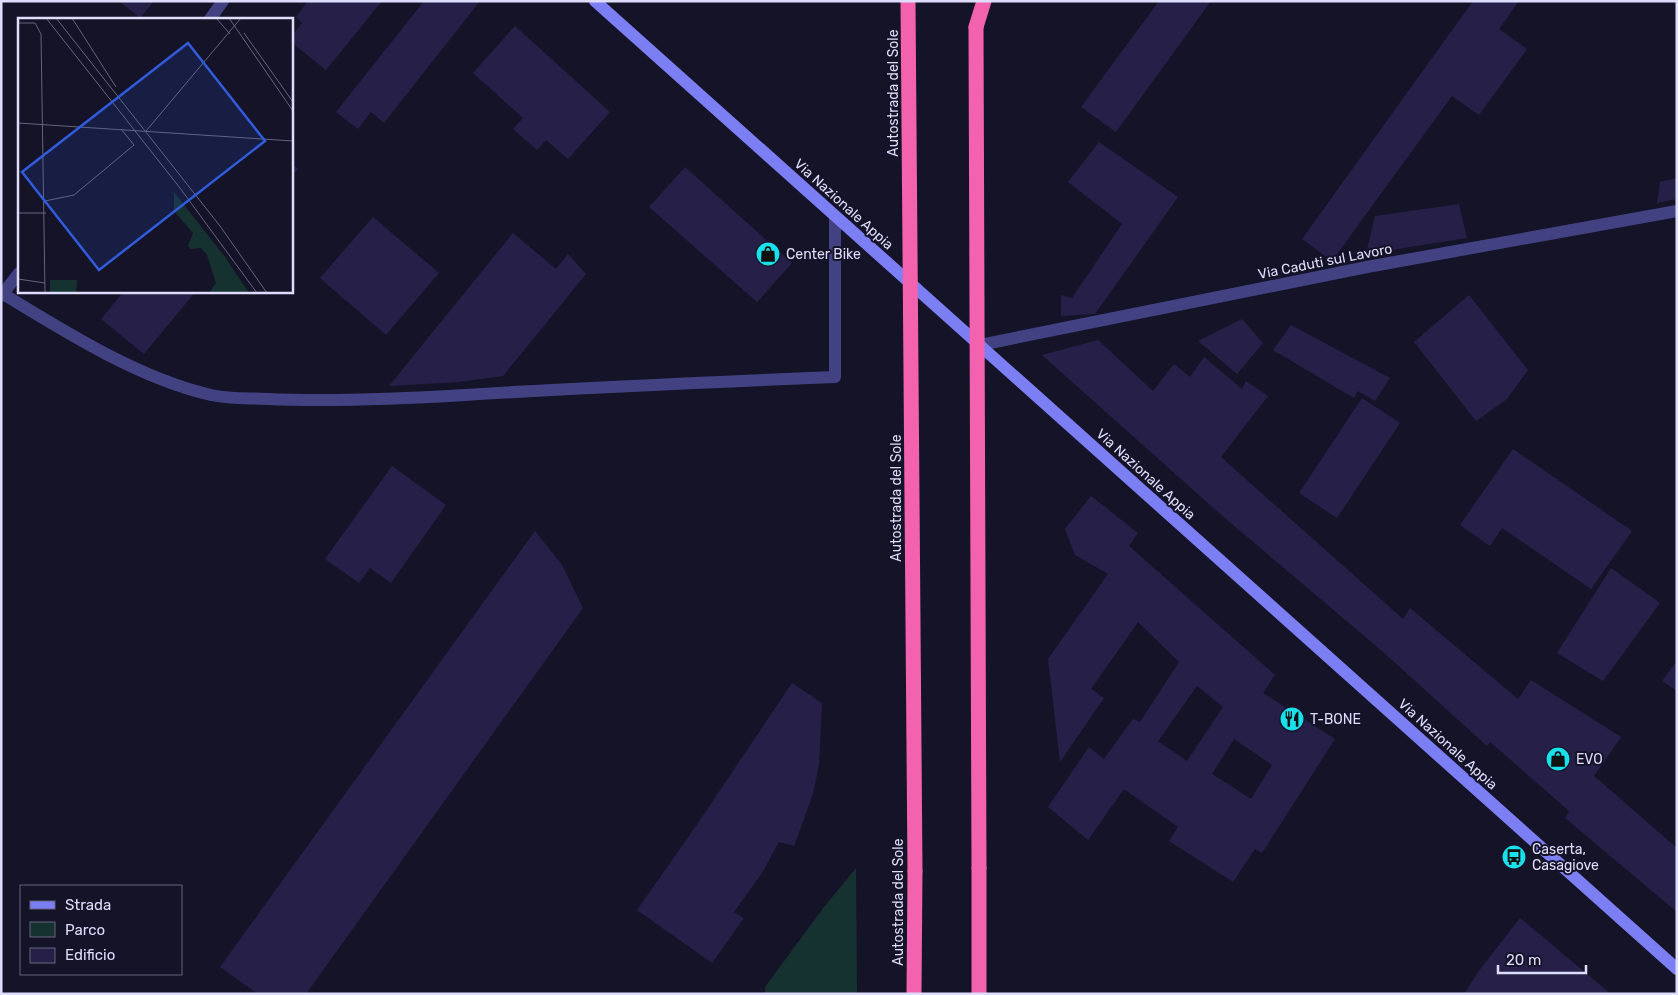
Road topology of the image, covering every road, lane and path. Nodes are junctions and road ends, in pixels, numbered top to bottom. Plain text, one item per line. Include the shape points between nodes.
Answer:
1 (223, 1) edge
2 (595, 1) edge
3 (908, 1) edge
4 (976, 1) edge
5 (984, 1) edge
6 (211, 18) edge
7 (976, 28) junction
8 (1677, 211) edge
9 (835, 216) junction
10 (18, 274) edge
11 (2, 295) edge
12 (980, 345) junction
13 (1677, 970) edge
14 (914, 994) edge
15 (979, 994) edge

1 - 6 street
2 - 9 main road, Via Nazionale Appia
3 - 14 highway, Autostrada del Sole, bridge
4 - 7 highway
5 - 7 highway
7 - 15 highway, bridge
8 - 12 street, Via Caduti sul Lavoro via 1367,267
9 - 11 street via 836,377 408,399 316,401 213,396 168,382 112,356
9 - 12 main road, Via Nazionale Appia
10 - 11 street
12 - 13 main road, Via Nazionale Appia

